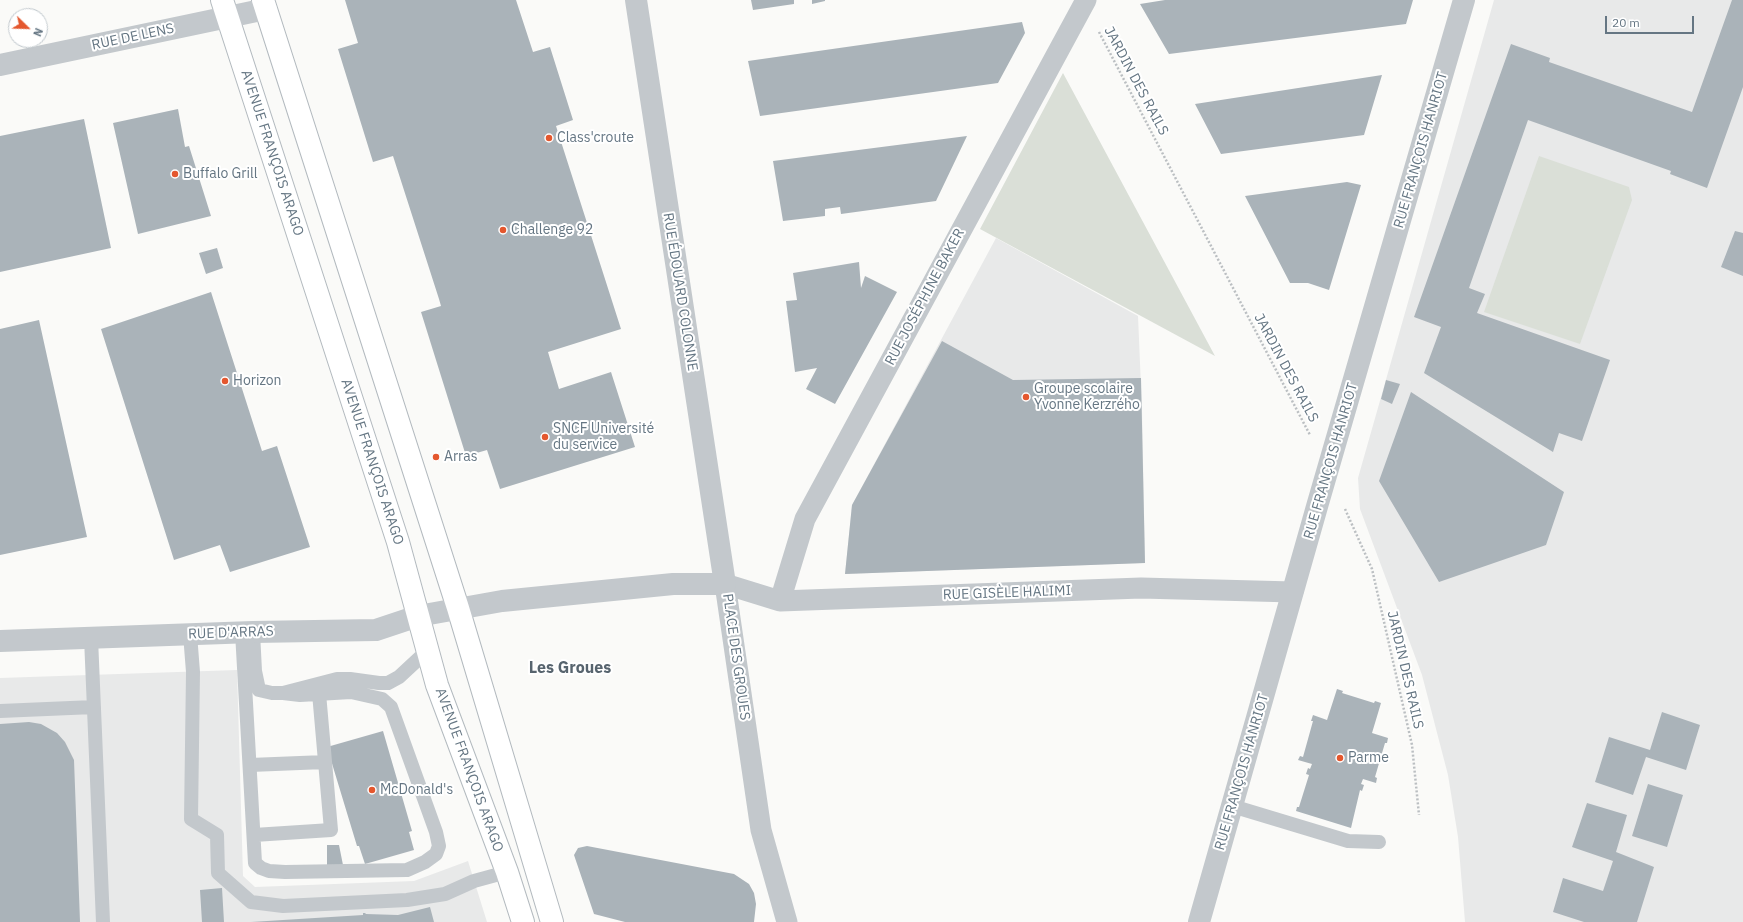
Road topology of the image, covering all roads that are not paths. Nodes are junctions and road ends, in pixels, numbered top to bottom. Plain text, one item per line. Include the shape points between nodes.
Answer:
1 (636, 0) edge
2 (1464, 0) edge
3 (1085, 2) edge
4 (264, 4) edge
5 (225, 8) edge
6 (0, 65) edge
7 (725, 584) junction
8 (1293, 592) junction
9 (780, 601) junction
10 (458, 608) junction
11 (418, 616) junction
12 (248, 632) junction
13 (190, 634) junction
14 (91, 638) junction
15 (0, 641) edge
16 (427, 651) junction
17 (283, 693) junction
18 (319, 693) junction
19 (94, 708) junction
20 (0, 711) edge
21 (325, 762) junction
22 (250, 765) junction
23 (1232, 806) junction
24 (254, 835) junction
25 (1379, 842) dead end
26 (507, 872) junction
27 (103, 922) edge
28 (523, 922) edge
29 (552, 922) edge
30 (787, 922) edge
31 (1199, 922) edge

1 - 7 street, RUE ÉDOUARD COLONNE
2 - 8 street, RUE FRANÇOIS HANRIOT
3 - 9 street, RUE JOSÉPHINE BAKER via 806,519
4 - 5 street, RUE DE LENS
4 - 10 main road
5 - 6 street, RUE DE LENS
5 - 11 main road, AVENUE FRANÇOIS ARAGO via 398,542
7 - 9 street, RUE GISÈLE HALIMI
7 - 10 street, PLACE DES GROUES via 673,584 502,601
7 - 30 street, PLACE DES GROUES via 761,830
8 - 9 street, RUE GISÈLE HALIMI via 1141,588
8 - 23 street, RUE FRANÇOIS HANRIOT
10 - 11 street, RUE D'ARRAS
10 - 29 main road
11 - 12 street, RUE D'ARRAS via 376,630
11 - 16 main road, AVENUE FRANÇOIS ARAGO
12 - 13 street, RUE D'ARRAS
12 - 17 lane via 259,690
12 - 22 lane
13 - 14 street, RUE D'ARRAS
13 - 26 lane via 193,672 192,819 217,835 218,873 251,902 283,906 406,900 445,894 474,880
14 - 15 street, RUE D'ARRAS
14 - 19 lane
16 - 17 lane via 399,677 388,683 337,680
16 - 26 main road, AVENUE FRANÇOIS ARAGO via 456,738
17 - 18 lane
18 - 21 lane
18 - 24 lane via 351,692 382,699 391,707 436,832 439,846 436,854 407,870 269,871 255,863
19 - 20 lane
19 - 27 lane
21 - 22 lane
21 - 24 lane via 331,830
22 - 24 lane
23 - 25 lane via 1348,842
23 - 31 street, RUE FRANÇOIS HANRIOT
26 - 28 main road, AVENUE FRANÇOIS ARAGO

